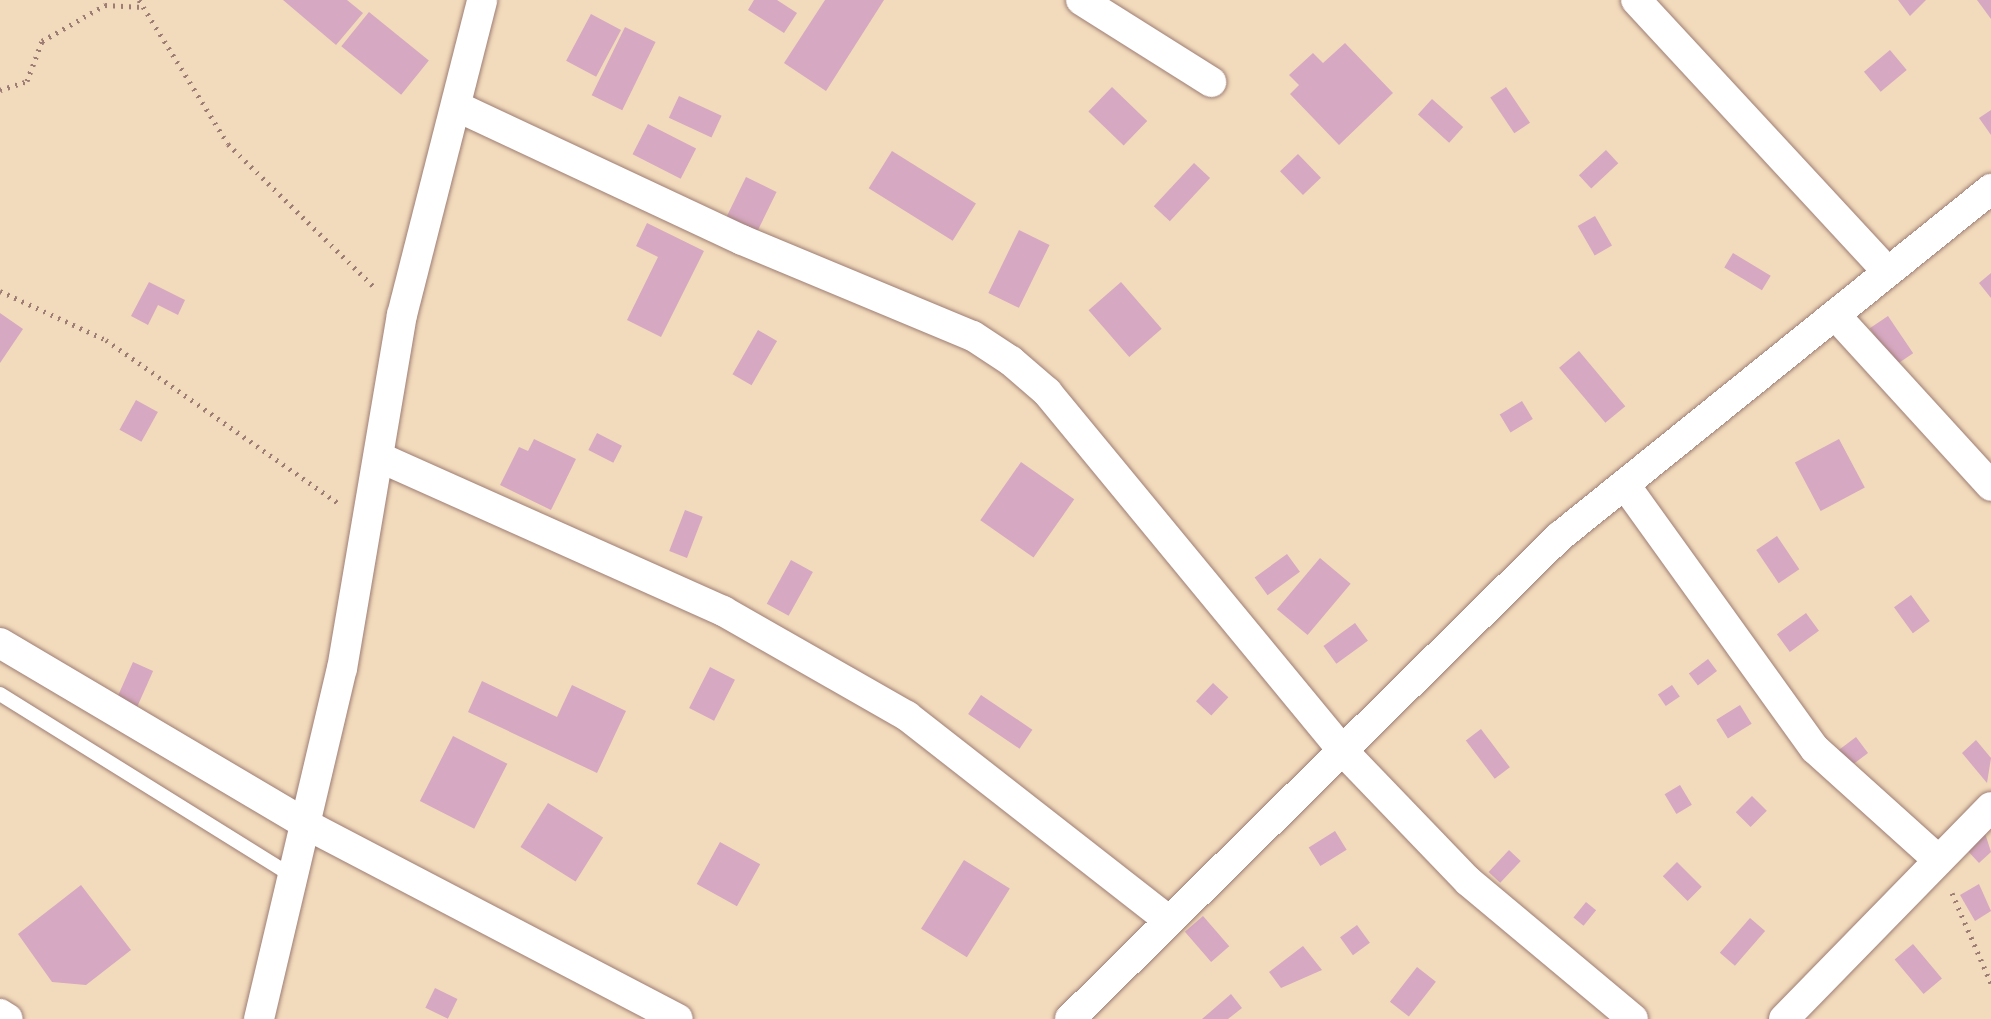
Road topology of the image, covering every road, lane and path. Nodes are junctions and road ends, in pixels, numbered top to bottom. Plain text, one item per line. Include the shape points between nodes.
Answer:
1 (139, 0) edge
2 (482, 0) edge
3 (1081, 0) edge
4 (1636, 0) edge
5 (143, 7) junction
6 (1211, 82) dead end
7 (0, 90) edge
8 (460, 108) junction
9 (1991, 189) edge
10 (1887, 271) junction
11 (0, 291) edge
12 (402, 315) junction
13 (1836, 316) junction
14 (381, 458) junction
15 (1625, 485) junction
16 (1991, 486) edge
17 (365, 521) junction
18 (0, 643) edge
19 (0, 694) edge
20 (1340, 748) junction
21 (1991, 807) edge
22 (309, 826) junction
23 (1937, 859) junction
24 (294, 878) junction
25 (1168, 920) junction
26 (1991, 983) edge
27 (0, 1014) edge
28 (8, 1019) edge
29 (259, 1019) edge
30 (678, 1019) edge
31 (1070, 1019) edge
32 (1633, 1019) edge
33 (1784, 1019) edge

1 - 5 path
2 - 8 street
3 - 6 street
4 - 10 street
5 - 7 path via 105,5 42,41 27,81
5 - 12 path via 228,144
8 - 12 street
8 - 20 street via 742,240 973,336 1011,361 1047,392
9 - 10 street
10 - 13 street
11 - 17 path via 106,340
12 - 14 street
13 - 15 street
13 - 16 street
14 - 17 street
14 - 25 street via 723,611 907,716
15 - 20 street via 1559,537
15 - 23 street via 1815,749
17 - 22 street
18 - 22 street
19 - 24 lane
20 - 25 street
20 - 32 street via 1468,881
21 - 23 street
22 - 24 street
22 - 30 street
23 - 26 path
23 - 33 street
24 - 29 street
25 - 31 street
27 - 28 street

